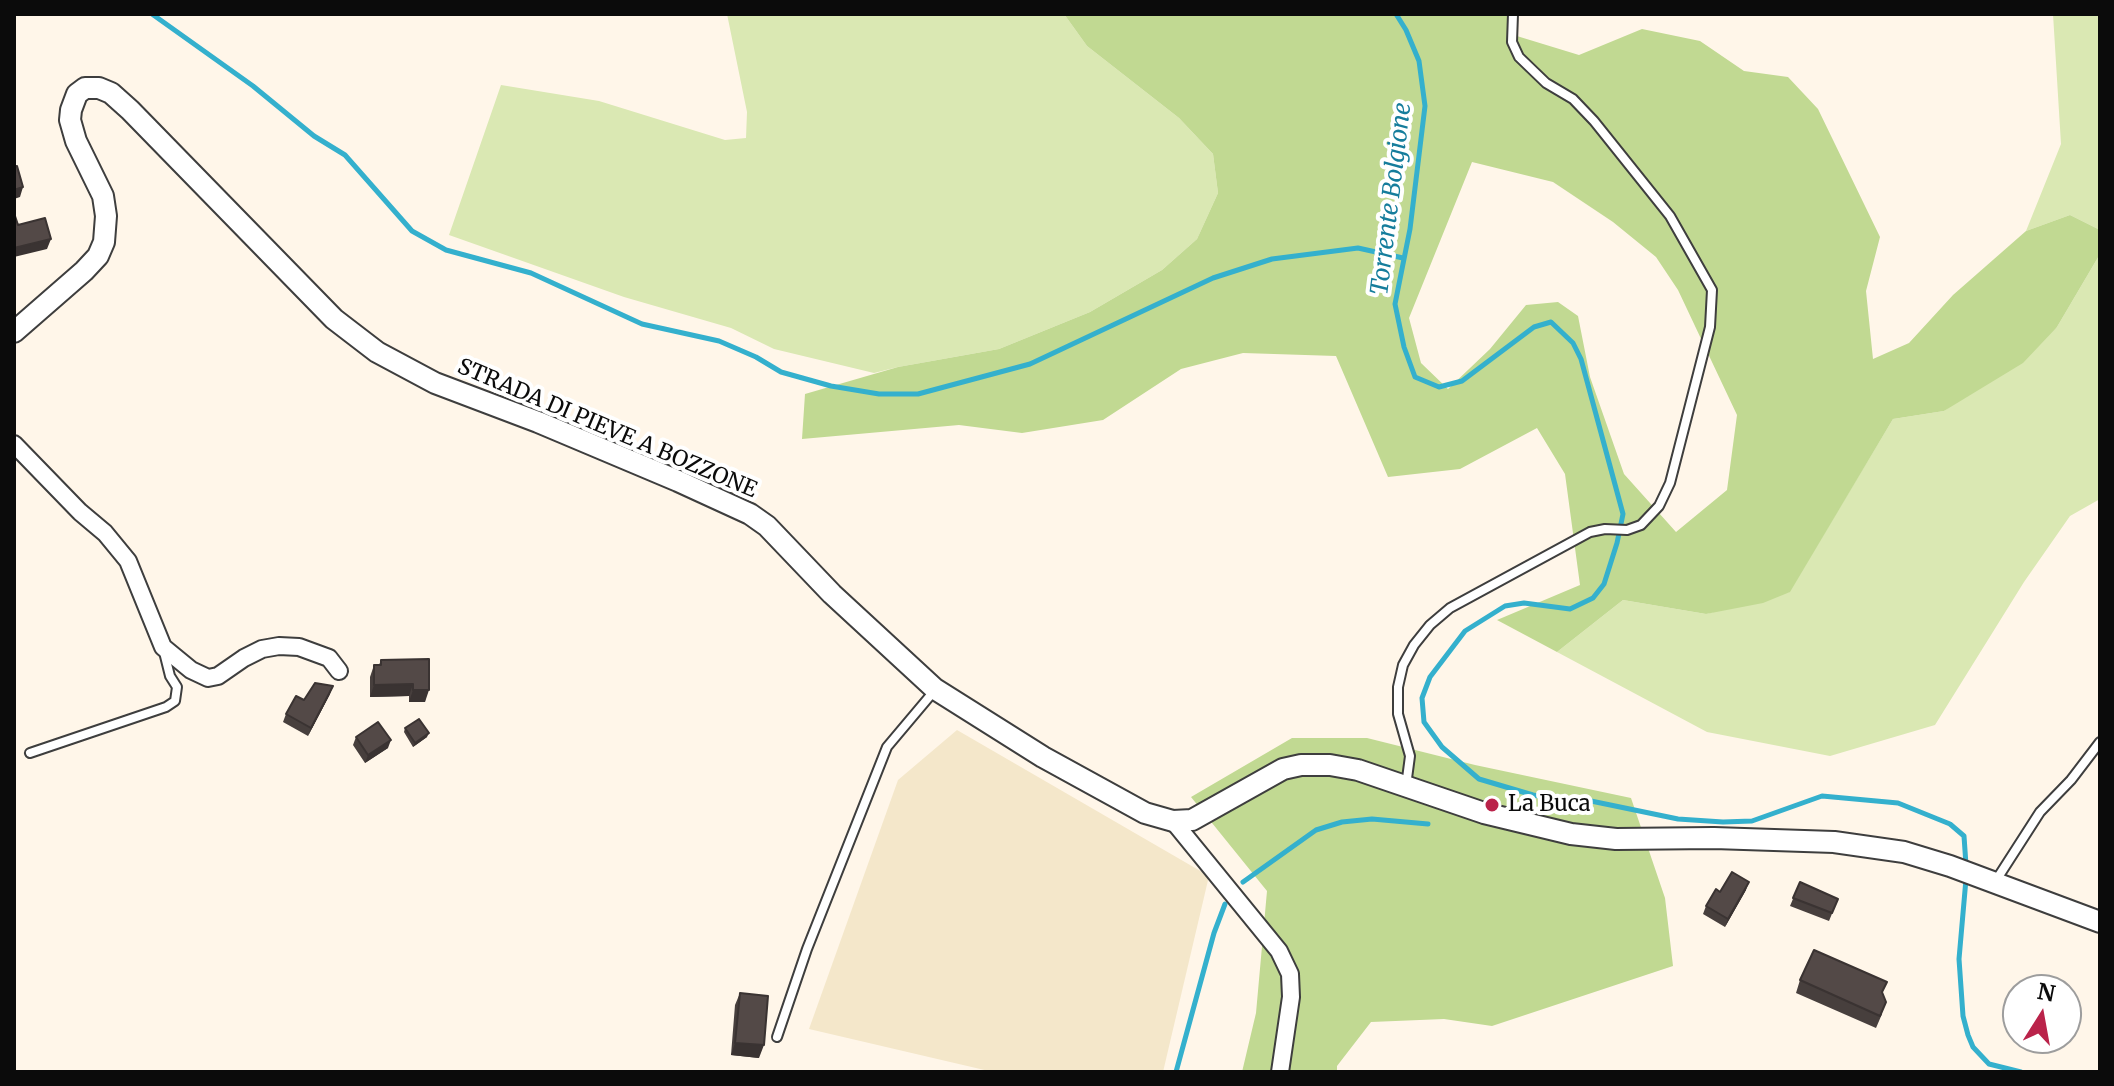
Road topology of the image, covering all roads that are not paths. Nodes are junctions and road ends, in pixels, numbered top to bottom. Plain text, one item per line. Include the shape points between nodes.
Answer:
1 (1513, 14) edge
2 (14, 332) edge
3 (14, 444) edge
4 (163, 647) junction
5 (339, 671) dead end
6 (935, 689) junction
7 (2100, 742) edge
8 (30, 753) dead end
9 (1406, 786) junction
10 (1173, 821) junction
11 (1995, 882) junction
12 (2100, 922) edge
13 (777, 1037) dead end
14 (1280, 1072) edge

1 - 9 lane via 1512,42 1519,57 1594,121 1670,216 1712,290 1710,327 1670,483 1659,506 1641,525 1577,538 1450,608 1414,645 1398,687 1398,714 1410,756
2 - 6 street, STRADA DI PIEVE A BOZZONE via 84,271 104,242 105,206 73,135 70,116 80,91 106,90 334,319 377,352 435,383 750,514
3 - 4 street via 128,561
4 - 5 street via 208,678 262,649 279,646 329,658
4 - 8 lane via 177,687 175,701
6 - 10 street, STRADA DI PIEVE A BOZZONE via 1043,757 1145,813
6 - 13 lane via 887,747
7 - 11 lane via 2040,812
9 - 10 street via 1338,765 1301,765 1271,775 1199,817
9 - 11 street via 1494,816 1571,834 1834,842 1896,850
10 - 14 street via 1279,951 1290,974
11 - 12 street

